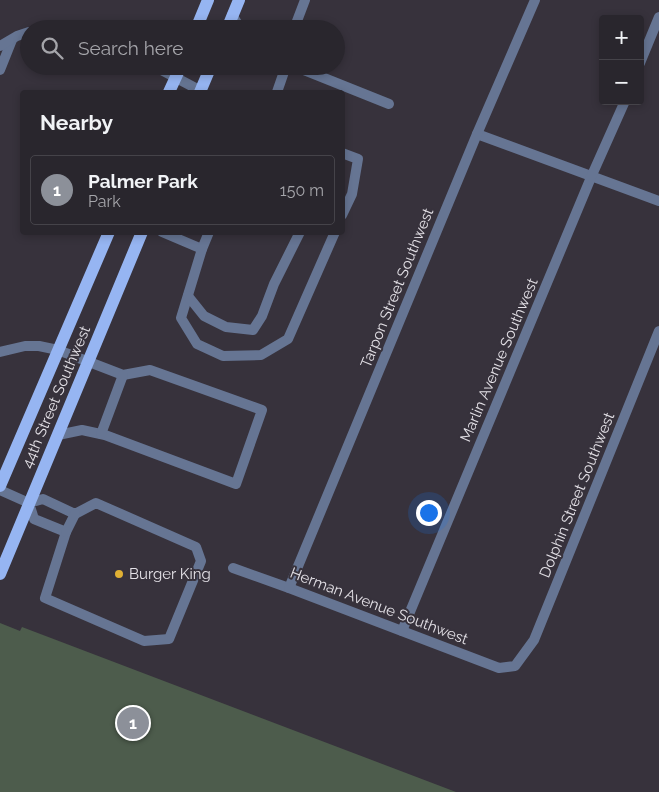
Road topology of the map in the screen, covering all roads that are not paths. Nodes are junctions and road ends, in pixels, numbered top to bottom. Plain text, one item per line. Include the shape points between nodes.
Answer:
1 (208, 0) edge
2 (239, 0) edge
3 (305, 0) edge
4 (535, 0) edge
5 (232, 15) junction
6 (659, 17) edge
7 (200, 20) edge
8 (230, 20) edge
9 (235, 20) edge
10 (297, 20) edge
11 (20, 36) edge
12 (12, 40) junction
13 (0, 46) edge
14 (641, 60) edge
15 (0, 70) edge
16 (177, 75) edge
17 (182, 75) edge
18 (209, 75) edge
19 (283, 75) edge
20 (316, 75) edge
21 (170, 90) edge
22 (200, 90) edge
23 (203, 90) edge
24 (277, 90) edge
25 (389, 104) dead end
26 (623, 105) edge
27 (477, 134) junction
28 (345, 154) edge
29 (592, 175) junction
30 (659, 200) edge
31 (345, 209) edge
32 (107, 235) edge
33 (141, 235) edge
34 (169, 235) edge
35 (208, 235) edge
36 (298, 235) edge
37 (334, 235) edge
38 (202, 249) junction
39 (188, 296) junction
40 (659, 331) edge
41 (58, 350) junction
42 (0, 352) edge
43 (88, 362) junction
44 (123, 375) junction
45 (101, 434) junction
46 (58, 435) junction
47 (0, 486) edge
48 (0, 490) edge
49 (29, 503) junction
50 (75, 514) junction
51 (66, 532) junction
52 (232, 568) dead end
53 (0, 574) edge
54 (289, 588) junction
55 (402, 631) junction
56 (515, 666) joint

1 - 7 main road
2 - 5 main road
3 - 10 street
4 - 27 street, Tarpon Street Southwest
5 - 8 main road
5 - 9 street
6 - 14 street
11 - 12 street
12 - 13 street
12 - 15 street
16 - 21 main road
17 - 22 street
18 - 23 main road
19 - 24 street
20 - 25 street
26 - 29 street, Marlin Avenue Southwest
27 - 29 street
27 - 54 street, Tarpon Street Southwest
28 - 31 street via 358,159 352,194
29 - 30 street
29 - 55 street, Marlin Avenue Southwest
32 - 41 main road, 44th Street Southwest
33 - 43 main road, 44th Street Southwest
34 - 38 street
35 - 38 street
36 - 39 street via 253,330 226,327 204,316
37 - 39 street via 288,339 261,355 223,356 197,344 181,318
38 - 39 street
40 - 56 street, Dolphin Street Southwest via 534,640
41 - 42 street via 25,346
41 - 43 street
41 - 47 main road, 44th Street Southwest
43 - 44 street
43 - 46 main road, 44th Street Southwest
44 - 45 street
44 - 45 street via 150,370 262,410 236,484
45 - 46 street via 82,430
46 - 49 main road, 44th Street Southwest
48 - 49 street
49 - 50 street via 42,499
49 - 51 street via 34,518
49 - 53 main road, 44th Street Southwest
50 - 51 street
50 - 51 street via 96,503 196,547 201,561 169,639 144,641 45,598
52 - 54 street, Herman Avenue Southwest
54 - 55 street, Herman Avenue Southwest
55 - 56 street, Herman Avenue Southwest via 499,668

